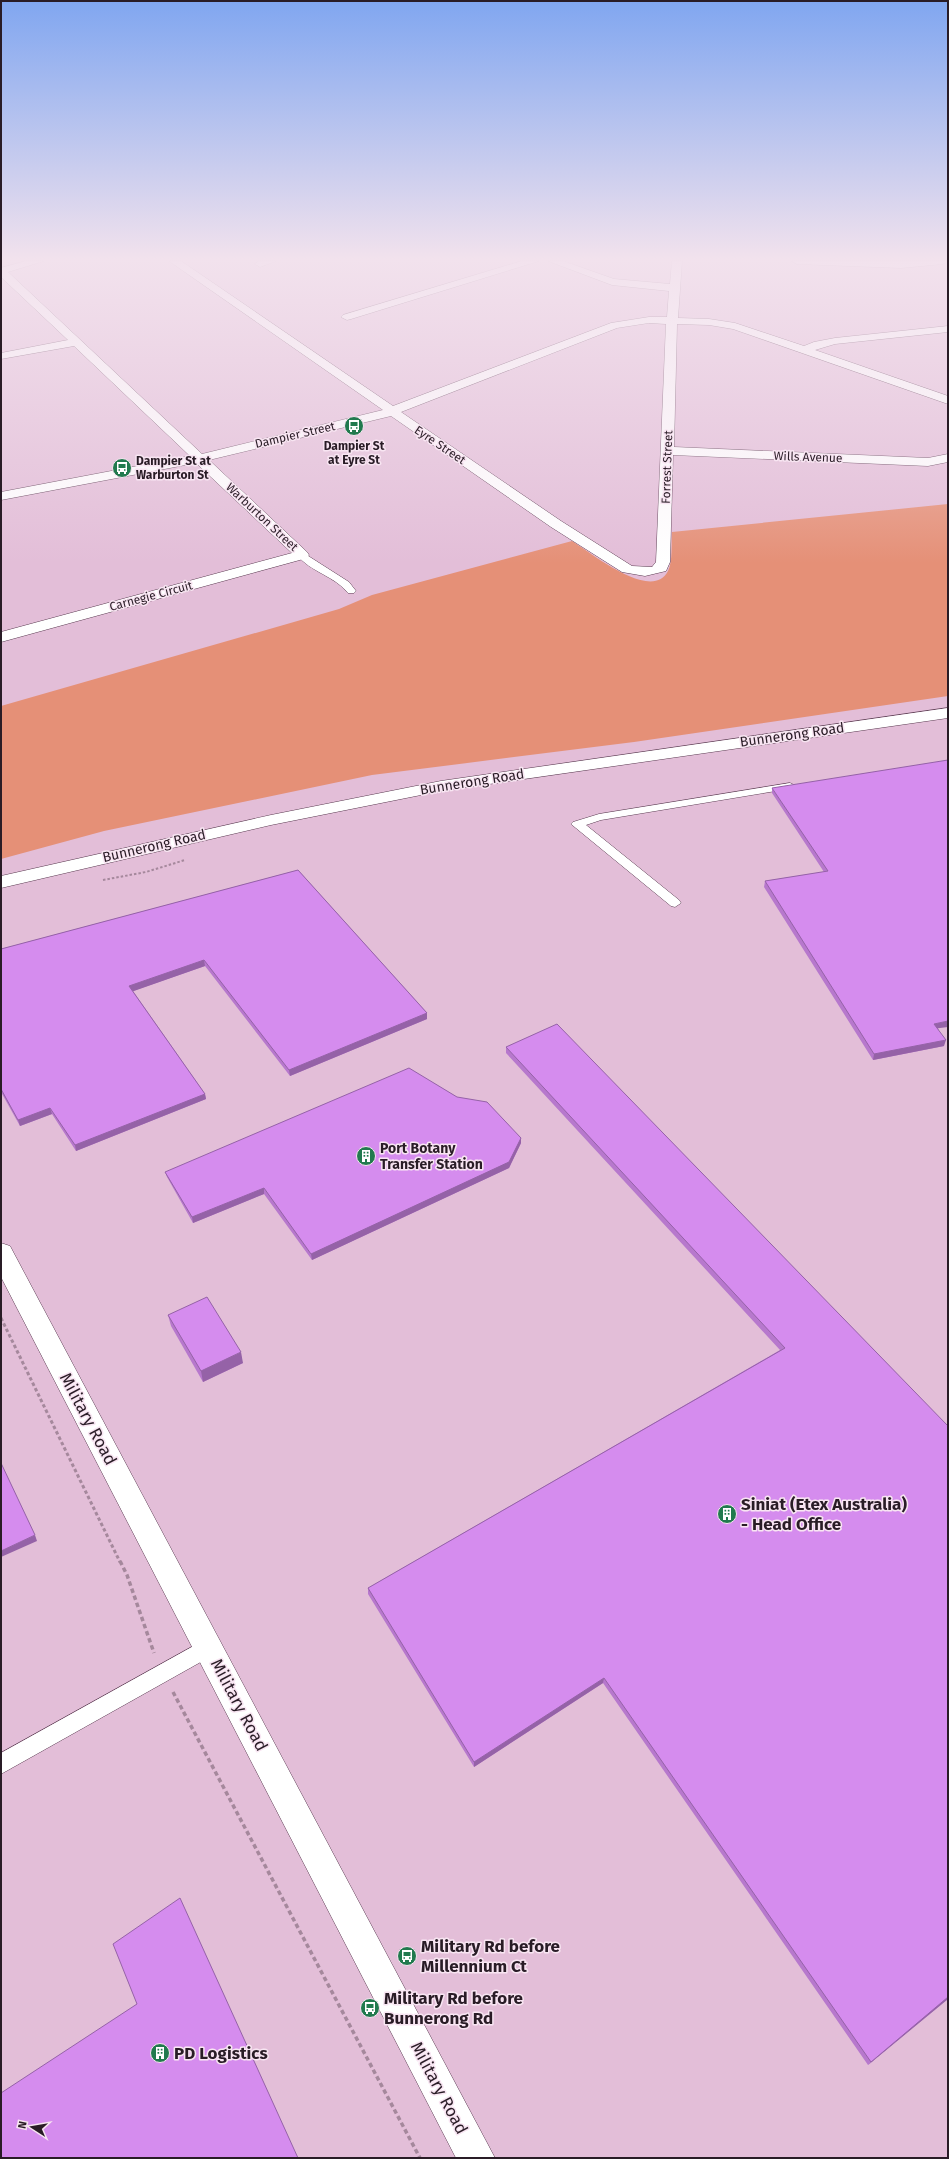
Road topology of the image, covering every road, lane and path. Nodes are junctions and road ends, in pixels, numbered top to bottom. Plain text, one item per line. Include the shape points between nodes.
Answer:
1 (96, 362) edge
2 (319, 362) edge
3 (518, 362) edge
4 (671, 362) edge
5 (839, 362) edge
6 (948, 400) edge
7 (391, 412) junction
8 (668, 451) junction
9 (200, 458) junction
10 (948, 458) edge
11 (1, 496) edge
12 (302, 555) junction
13 (654, 572) joint
14 (351, 591) dead end
15 (1, 636) edge
16 (948, 713) edge
17 (801, 784) edge
18 (188, 860) dead end
19 (100, 880) dead end
20 (1, 882) edge
21 (675, 903) dead end
22 (1, 1253) edge
23 (1, 1318) edge
24 (208, 1647) junction
25 (162, 1673) junction
26 (1, 1764) edge
27 (420, 2158) edge
28 (476, 2158) edge

1 - 9 street, Warburton Street
2 - 7 street, Eyre Street
3 - 7 street, Dampier Street
4 - 8 street, Forrest Street
5 - 6 street, Dampier Street
7 - 9 street, Dampier Street
7 - 13 street, Eyre Street via 627,569
8 - 10 street, Wills Avenue via 928,462
8 - 13 street, Forrest Street via 663,562 661,568
9 - 11 street, Dampier Street
9 - 12 street, Warburton Street
12 - 14 lane, Warburton Street via 346,584
12 - 15 street, Carnegie Circuit
16 - 20 street, Bunnerong Road via 433,788 271,820
17 - 21 lane via 599,817 577,824
18 - 19 path via 146,872
22 - 24 street, Military Road
23 - 25 path via 127,1575 145,1633
24 - 25 lane
24 - 28 street, Military Road
25 - 26 lane
25 - 27 path

